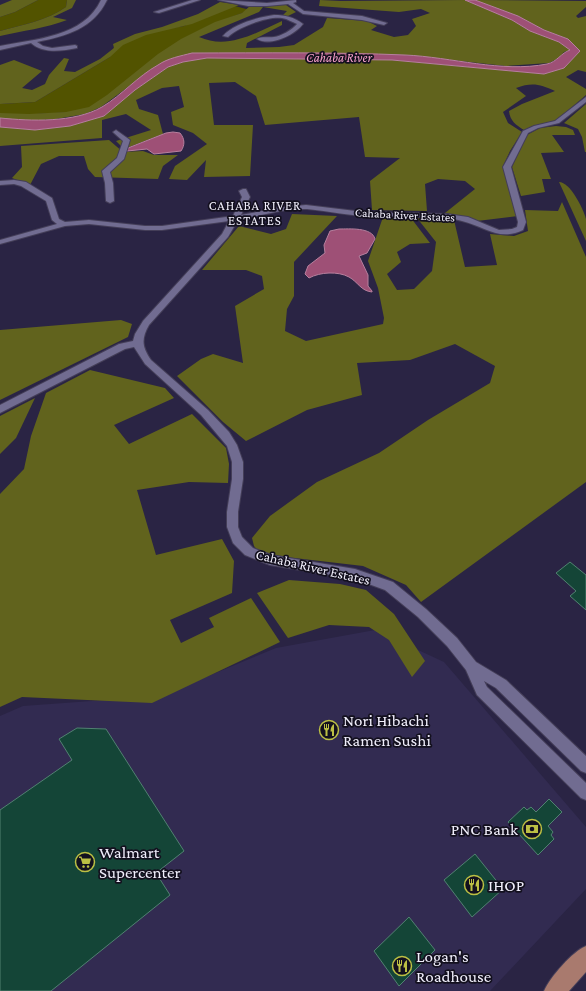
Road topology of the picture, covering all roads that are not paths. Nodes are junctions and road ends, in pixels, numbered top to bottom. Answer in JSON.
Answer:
{"nodes":[{"id":1,"x":104,"y":0,"type":"edge"},
{"id":2,"x":197,"y":0,"type":"edge"},
{"id":3,"x":221,"y":0,"type":"edge"},
{"id":4,"x":297,"y":0,"type":"edge"},
{"id":5,"x":288,"y":2,"type":"junction"},
{"id":6,"x":157,"y":12,"type":"dead end"},
{"id":7,"x":303,"y":12,"type":"junction"},
{"id":8,"x":288,"y":19,"type":"junction"},
{"id":9,"x":384,"y":23,"type":"dead end"},
{"id":10,"x":226,"y":36,"type":"dead end"},
{"id":11,"x":260,"y":39,"type":"dead end"},
{"id":12,"x":32,"y":41,"type":"junction"},
{"id":13,"x":75,"y":47,"type":"dead end"},
{"id":14,"x":0,"y":48,"type":"edge"},
{"id":15,"x":586,"y":99,"type":"edge"},
{"id":16,"x":116,"y":132,"type":"dead end"},
{"id":17,"x":0,"y":183,"type":"edge"},
{"id":18,"x":243,"y":191,"type":"dead end"},
{"id":19,"x":110,"y":201,"type":"dead end"},
{"id":20,"x":235,"y":218,"type":"junction"},
{"id":21,"x":212,"y":221,"type":"junction"},
{"id":22,"x":64,"y":224,"type":"junction"},
{"id":23,"x":226,"y":232,"type":"junction"},
{"id":24,"x":0,"y":242,"type":"edge"},
{"id":25,"x":136,"y":343,"type":"junction"},
{"id":26,"x":0,"y":409,"type":"edge"},
{"id":27,"x":471,"y":666,"type":"junction"},
{"id":28,"x":586,"y":766,"type":"edge"},
{"id":29,"x":586,"y":792,"type":"edge"},
{"id":30,"x":586,"y":956,"type":"edge"},
{"id":31,"x":556,"y":991,"type":"edge"}],
"edges":[{"from":1,"to":12,"type":"street"},
{"from":2,"to":6,"type":"street"},
{"from":3,"to":5,"type":"street"},
{"from":4,"to":5,"type":"street"},
{"from":5,"to":7,"type":"street"},
{"from":7,"to":8,"type":"street"},
{"from":7,"to":9,"type":"street"},
{"from":8,"to":10,"type":"street"},
{"from":8,"to":11,"type":"street"},
{"from":12,"to":13,"type":"street"},
{"from":12,"to":14,"type":"street"},
{"from":15,"to":20,"type":"street","name":"Cahaba River Estates"},
{"from":16,"to":19,"type":"street"},
{"from":17,"to":22,"type":"street"},
{"from":18,"to":20,"type":"street"},
{"from":20,"to":21,"type":"street","name":"Cahaba River Estates"},
{"from":20,"to":23,"type":"street"},
{"from":21,"to":22,"type":"street","name":"Cahaba River Estates"},
{"from":21,"to":23,"type":"street"},
{"from":22,"to":24,"type":"street","name":"Cahaba River Estates"},
{"from":23,"to":25,"type":"street"},
{"from":25,"to":26,"type":"street"},
{"from":25,"to":27,"type":"street","name":"Cahaba River Estates"},
{"from":27,"to":28,"type":"street","name":"Cahaba River Estates"},
{"from":27,"to":29,"type":"street","name":"Cahaba River Estates"},
{"from":30,"to":31,"type":"main road"}]}
